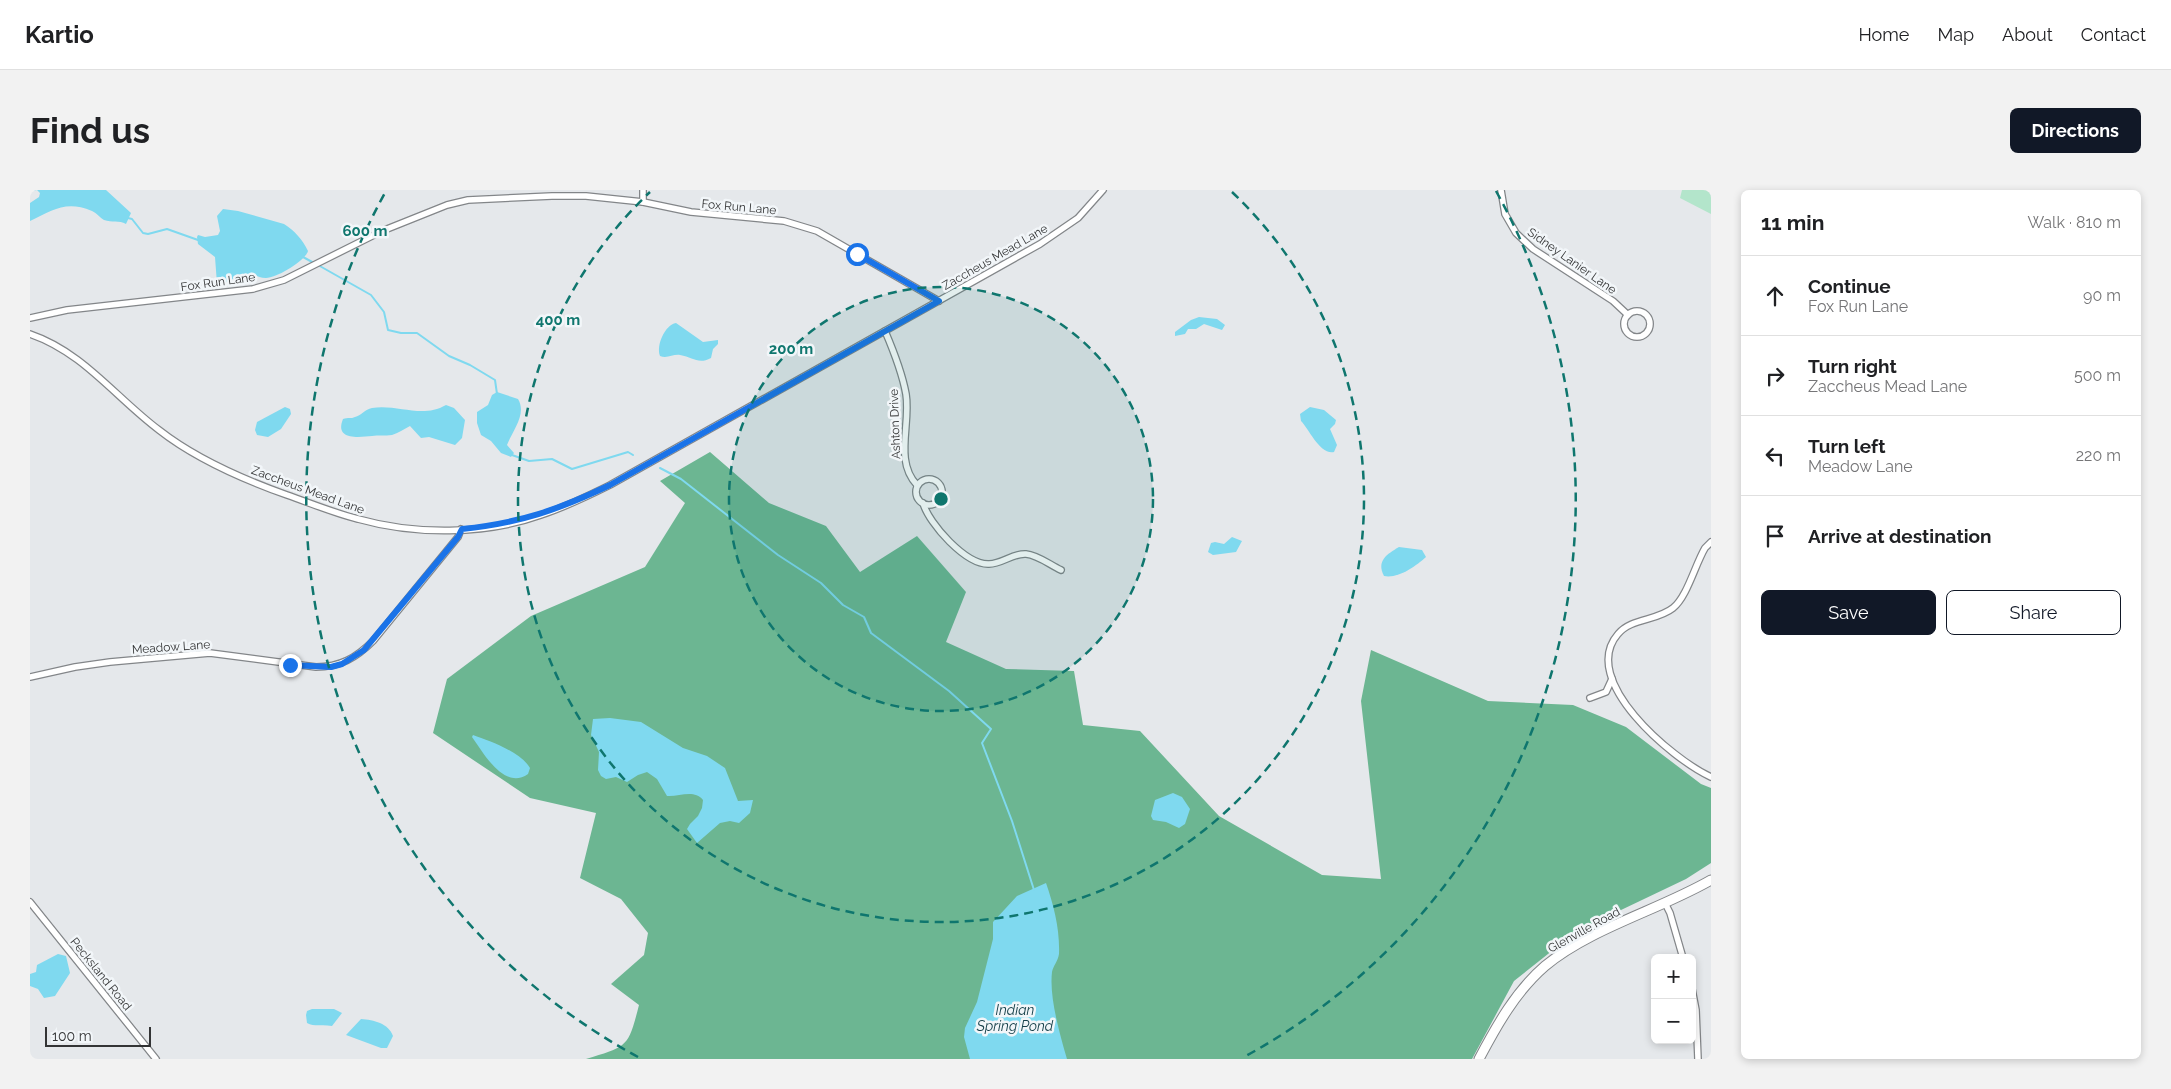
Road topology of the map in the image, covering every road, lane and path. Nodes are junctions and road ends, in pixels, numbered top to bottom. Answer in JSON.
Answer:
{"nodes":[{"id":1,"x":643,"y":190,"type":"edge"},
{"id":2,"x":1103,"y":190,"type":"edge"},
{"id":3,"x":1501,"y":190,"type":"edge"},
{"id":4,"x":643,"y":202,"type":"junction"},
{"id":5,"x":939,"y":301,"type":"junction"},
{"id":6,"x":1628,"y":315,"type":"junction"},
{"id":7,"x":30,"y":318,"type":"edge"},
{"id":8,"x":885,"y":331,"type":"junction"},
{"id":9,"x":30,"y":334,"type":"edge"},
{"id":10,"x":917,"y":485,"type":"junction"},
{"id":11,"x":923,"y":504,"type":"junction"},
{"id":12,"x":462,"y":529,"type":"junction"},
{"id":13,"x":1711,"y":542,"type":"edge"},
{"id":14,"x":1061,"y":570,"type":"dead end"},
{"id":15,"x":30,"y":677,"type":"edge"},
{"id":16,"x":1612,"y":680,"type":"junction"},
{"id":17,"x":1590,"y":698,"type":"dead end"},
{"id":18,"x":1711,"y":777,"type":"edge"},
{"id":19,"x":1711,"y":880,"type":"edge"},
{"id":20,"x":30,"y":902,"type":"edge"},
{"id":21,"x":1665,"y":903,"type":"junction"},
{"id":22,"x":1682,"y":954,"type":"edge"},
{"id":23,"x":1694,"y":999,"type":"edge"},
{"id":24,"x":156,"y":1059,"type":"edge"},
{"id":25,"x":1479,"y":1059,"type":"edge"},
{"id":26,"x":1698,"y":1059,"type":"edge"}],
"edges":[{"from":1,"to":4,"type":"street"},
{"from":2,"to":5,"type":"street","name":"Zaccheus Mead Lane"},
{"from":3,"to":6,"type":"street","name":"Sidney Lanier Lane"},
{"from":4,"to":5,"type":"street","name":"Fox Run Lane"},
{"from":4,"to":7,"type":"street","name":"Fox Run Lane"},
{"from":5,"to":8,"type":"street","name":"Zaccheus Mead Lane"},
{"from":6,"to":6,"type":"street","name":"Sidney Lanier Lane"},
{"from":8,"to":10,"type":"street","name":"Ashton Drive"},
{"from":8,"to":12,"type":"street","name":"Zaccheus Mead Lane"},
{"from":9,"to":12,"type":"street","name":"Zaccheus Mead Lane"},
{"from":10,"to":11,"type":"street","name":"Ashton Drive"},
{"from":10,"to":11,"type":"street"},
{"from":11,"to":14,"type":"street","name":"Ashton Drive"},
{"from":12,"to":15,"type":"street","name":"Meadow Lane"},
{"from":13,"to":16,"type":"street"},
{"from":16,"to":17,"type":"street"},
{"from":16,"to":18,"type":"street"},
{"from":19,"to":21,"type":"main road","name":"Glenville Road"},
{"from":20,"to":24,"type":"street","name":"Pecksland Road"},
{"from":21,"to":22,"type":"street"},
{"from":21,"to":25,"type":"main road","name":"Glenville Road"},
{"from":23,"to":26,"type":"street"}]}
